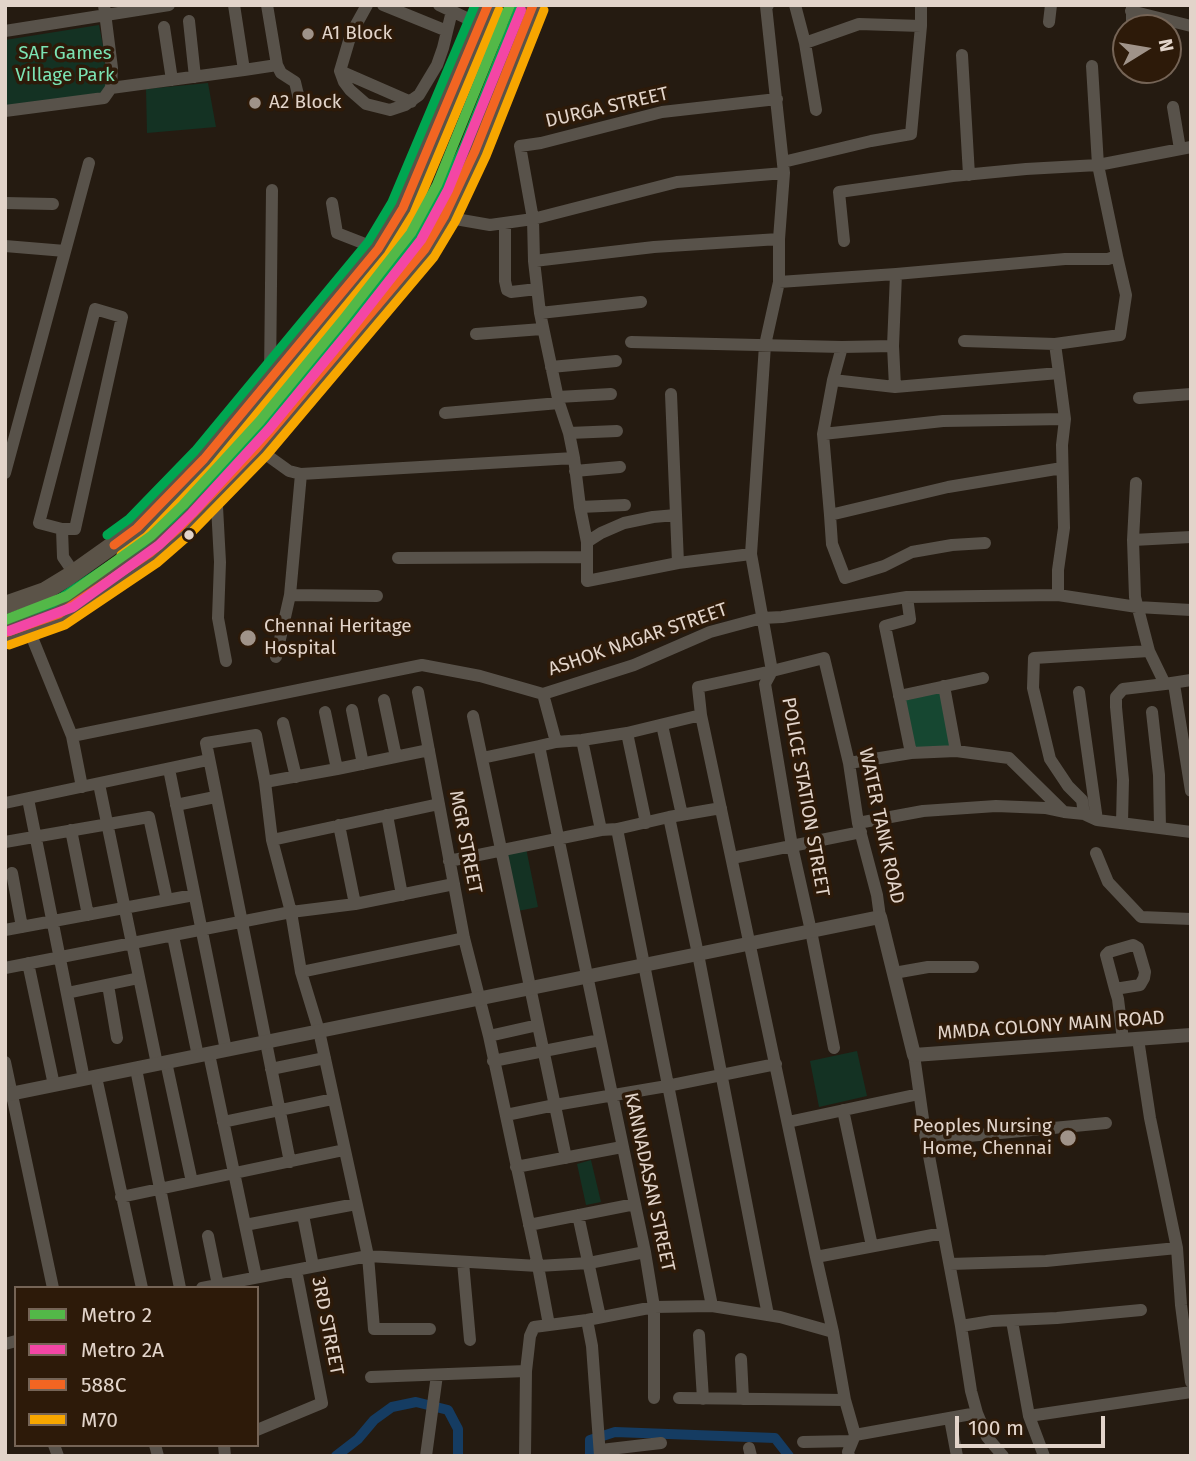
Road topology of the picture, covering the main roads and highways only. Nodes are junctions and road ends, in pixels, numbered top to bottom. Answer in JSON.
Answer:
{"nodes":[{"id":1,"x":488,"y":5,"type":"edge"},
{"id":2,"x":533,"y":5,"type":"edge"},
{"id":3,"x":479,"y":24,"type":"junction"},
{"id":4,"x":519,"y":40,"type":"junction"},
{"id":5,"x":5,"y":605,"type":"edge"},
{"id":6,"x":5,"y":633,"type":"edge"}],
"edges":[{"from":1,"to":3,"type":"main road"},
{"from":2,"to":4,"type":"main road"},
{"from":3,"to":4,"type":"main road"},
{"from":3,"to":5,"type":"main road"},
{"from":4,"to":6,"type":"main road"}]}
